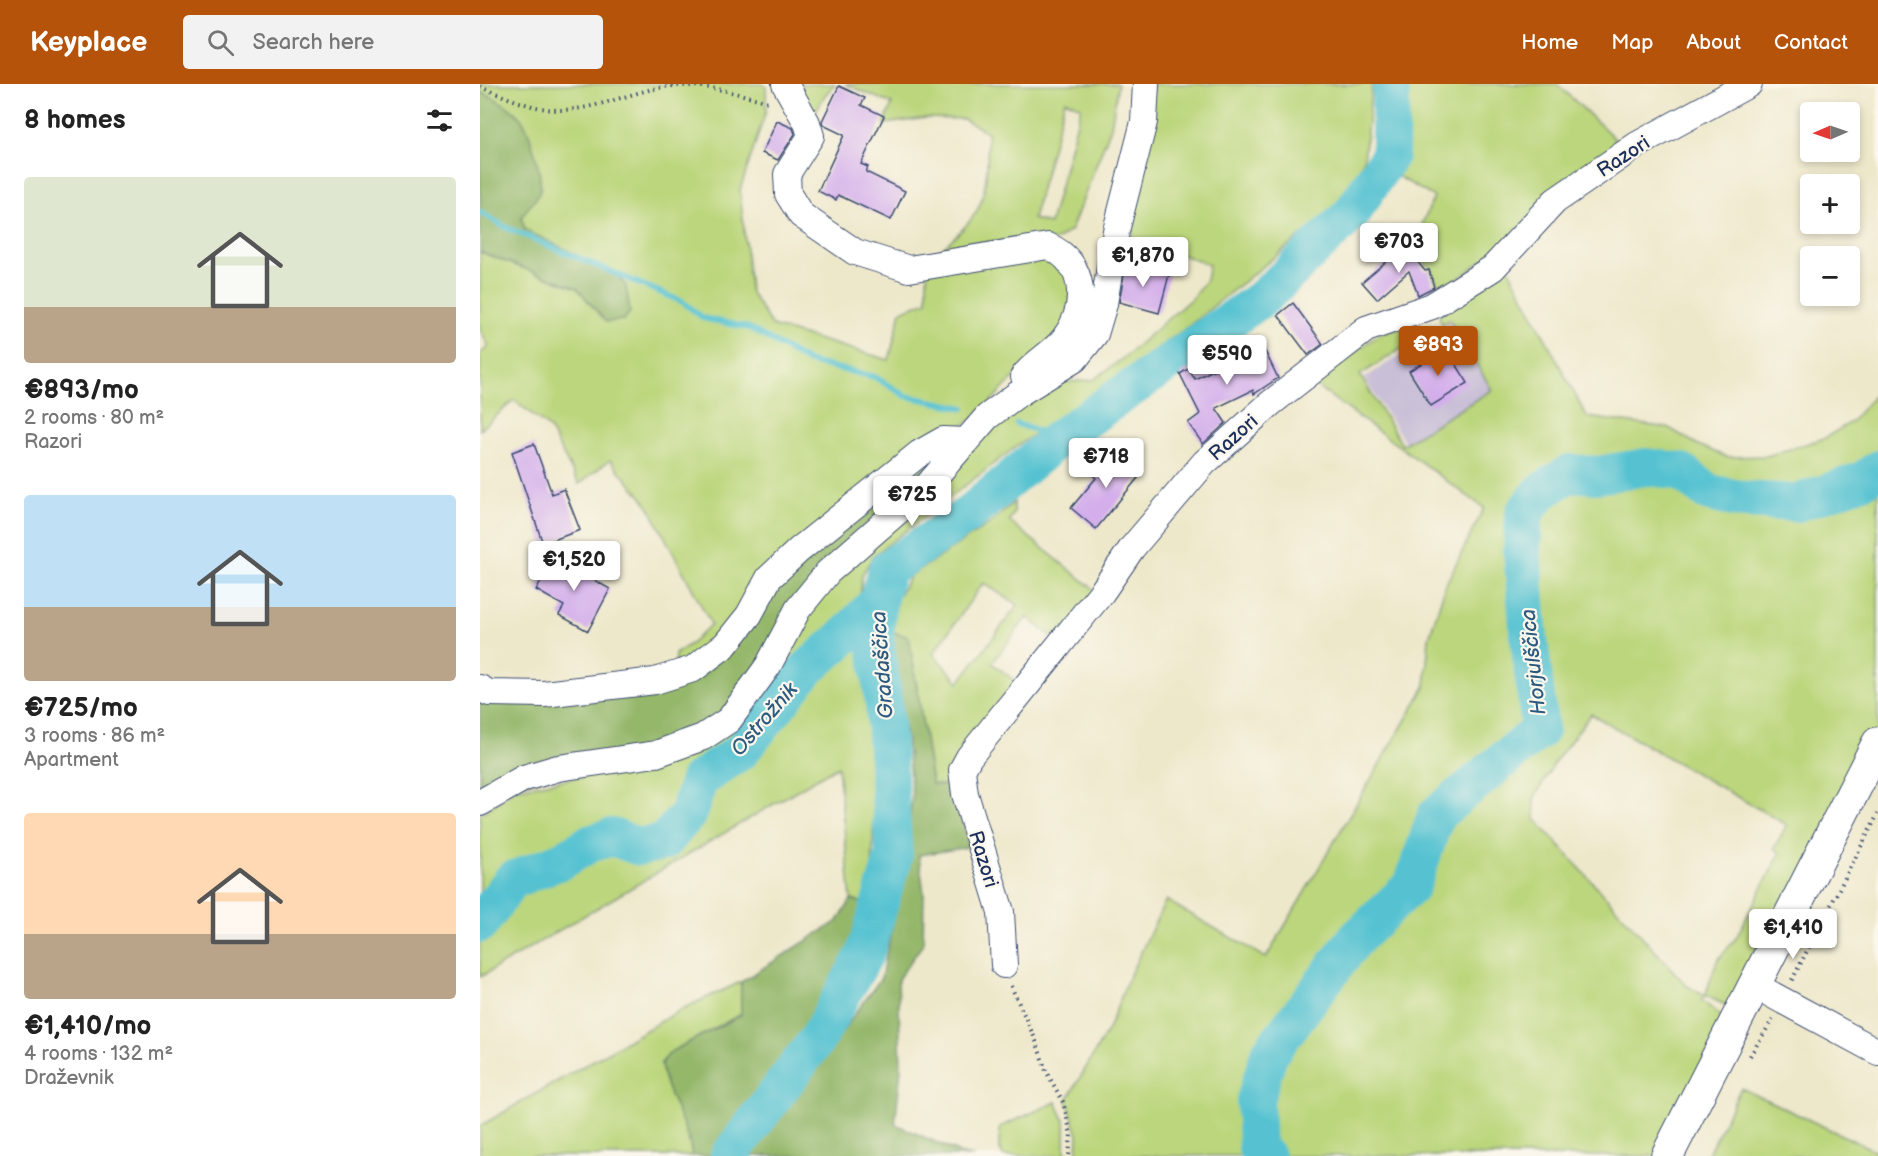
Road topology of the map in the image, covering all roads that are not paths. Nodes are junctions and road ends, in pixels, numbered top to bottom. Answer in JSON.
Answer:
{"nodes":[{"id":1,"x":785,"y":84,"type":"edge"},
{"id":2,"x":1146,"y":84,"type":"edge"},
{"id":3,"x":1749,"y":84,"type":"edge"},
{"id":4,"x":1018,"y":394,"type":"junction"},
{"id":5,"x":966,"y":441,"type":"junction"},
{"id":6,"x":480,"y":688,"type":"edge"},
{"id":7,"x":1878,"y":744,"type":"edge"},
{"id":8,"x":480,"y":803,"type":"edge"},
{"id":9,"x":1004,"y":965,"type":"road end"},
{"id":10,"x":1752,"y":984,"type":"junction"},
{"id":11,"x":1878,"y":1052,"type":"edge"},
{"id":12,"x":1667,"y":1156,"type":"edge"}],
"edges":[{"from":1,"to":4,"type":"street"},
{"from":2,"to":4,"type":"street"},
{"from":3,"to":9,"type":"street","name":"Razori"},
{"from":4,"to":5,"type":"street"},
{"from":5,"to":6,"type":"street"},
{"from":5,"to":8,"type":"street"},
{"from":7,"to":10,"type":"street"},
{"from":10,"to":11,"type":"street"},
{"from":10,"to":12,"type":"street"}]}
